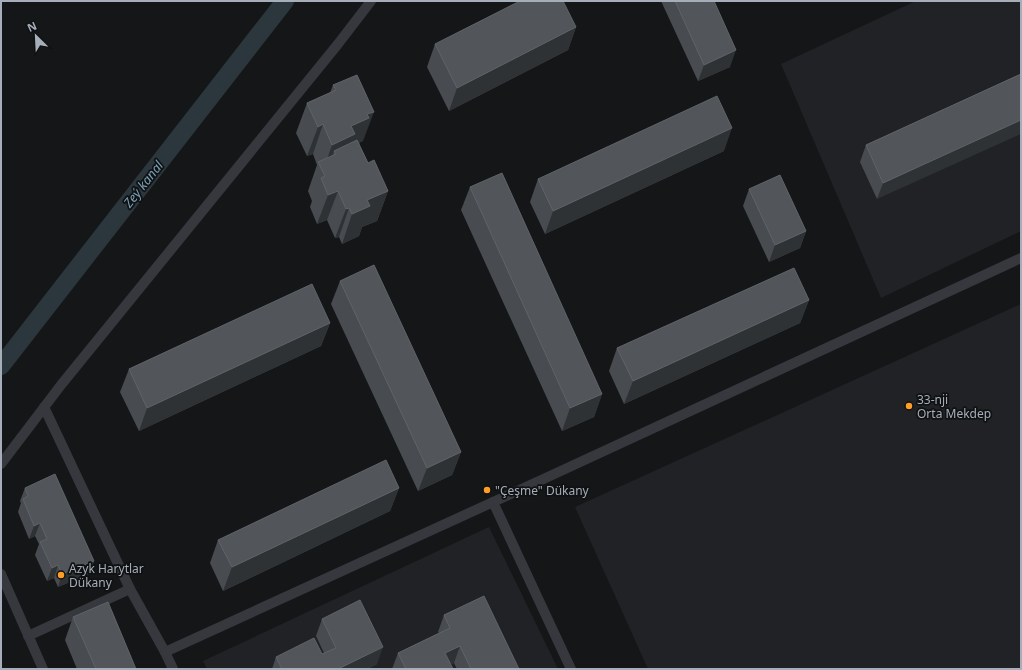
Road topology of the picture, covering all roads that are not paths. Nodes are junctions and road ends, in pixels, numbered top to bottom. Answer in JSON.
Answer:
{"nodes":[{"id":1,"x":371,"y":1,"type":"edge"},
{"id":2,"x":1021,"y":258,"type":"edge"},
{"id":3,"x":44,"y":407,"type":"junction"},
{"id":4,"x":1,"y":464,"type":"edge"},
{"id":5,"x":493,"y":502,"type":"junction"},
{"id":6,"x":1,"y":574,"type":"edge"},
{"id":7,"x":130,"y":589,"type":"junction"},
{"id":8,"x":28,"y":636,"type":"junction"},
{"id":9,"x":165,"y":652,"type":"junction"},
{"id":10,"x":43,"y":669,"type":"edge"},
{"id":11,"x":173,"y":669,"type":"edge"},
{"id":12,"x":571,"y":669,"type":"edge"}],
"edges":[{"from":1,"to":3,"type":"lane"},
{"from":2,"to":5,"type":"lane"},
{"from":3,"to":4,"type":"lane"},
{"from":3,"to":7,"type":"lane"},
{"from":5,"to":9,"type":"lane"},
{"from":5,"to":12,"type":"lane"},
{"from":6,"to":8,"type":"lane"},
{"from":7,"to":8,"type":"lane"},
{"from":7,"to":9,"type":"lane"},
{"from":8,"to":10,"type":"lane"},
{"from":9,"to":11,"type":"lane"}]}
